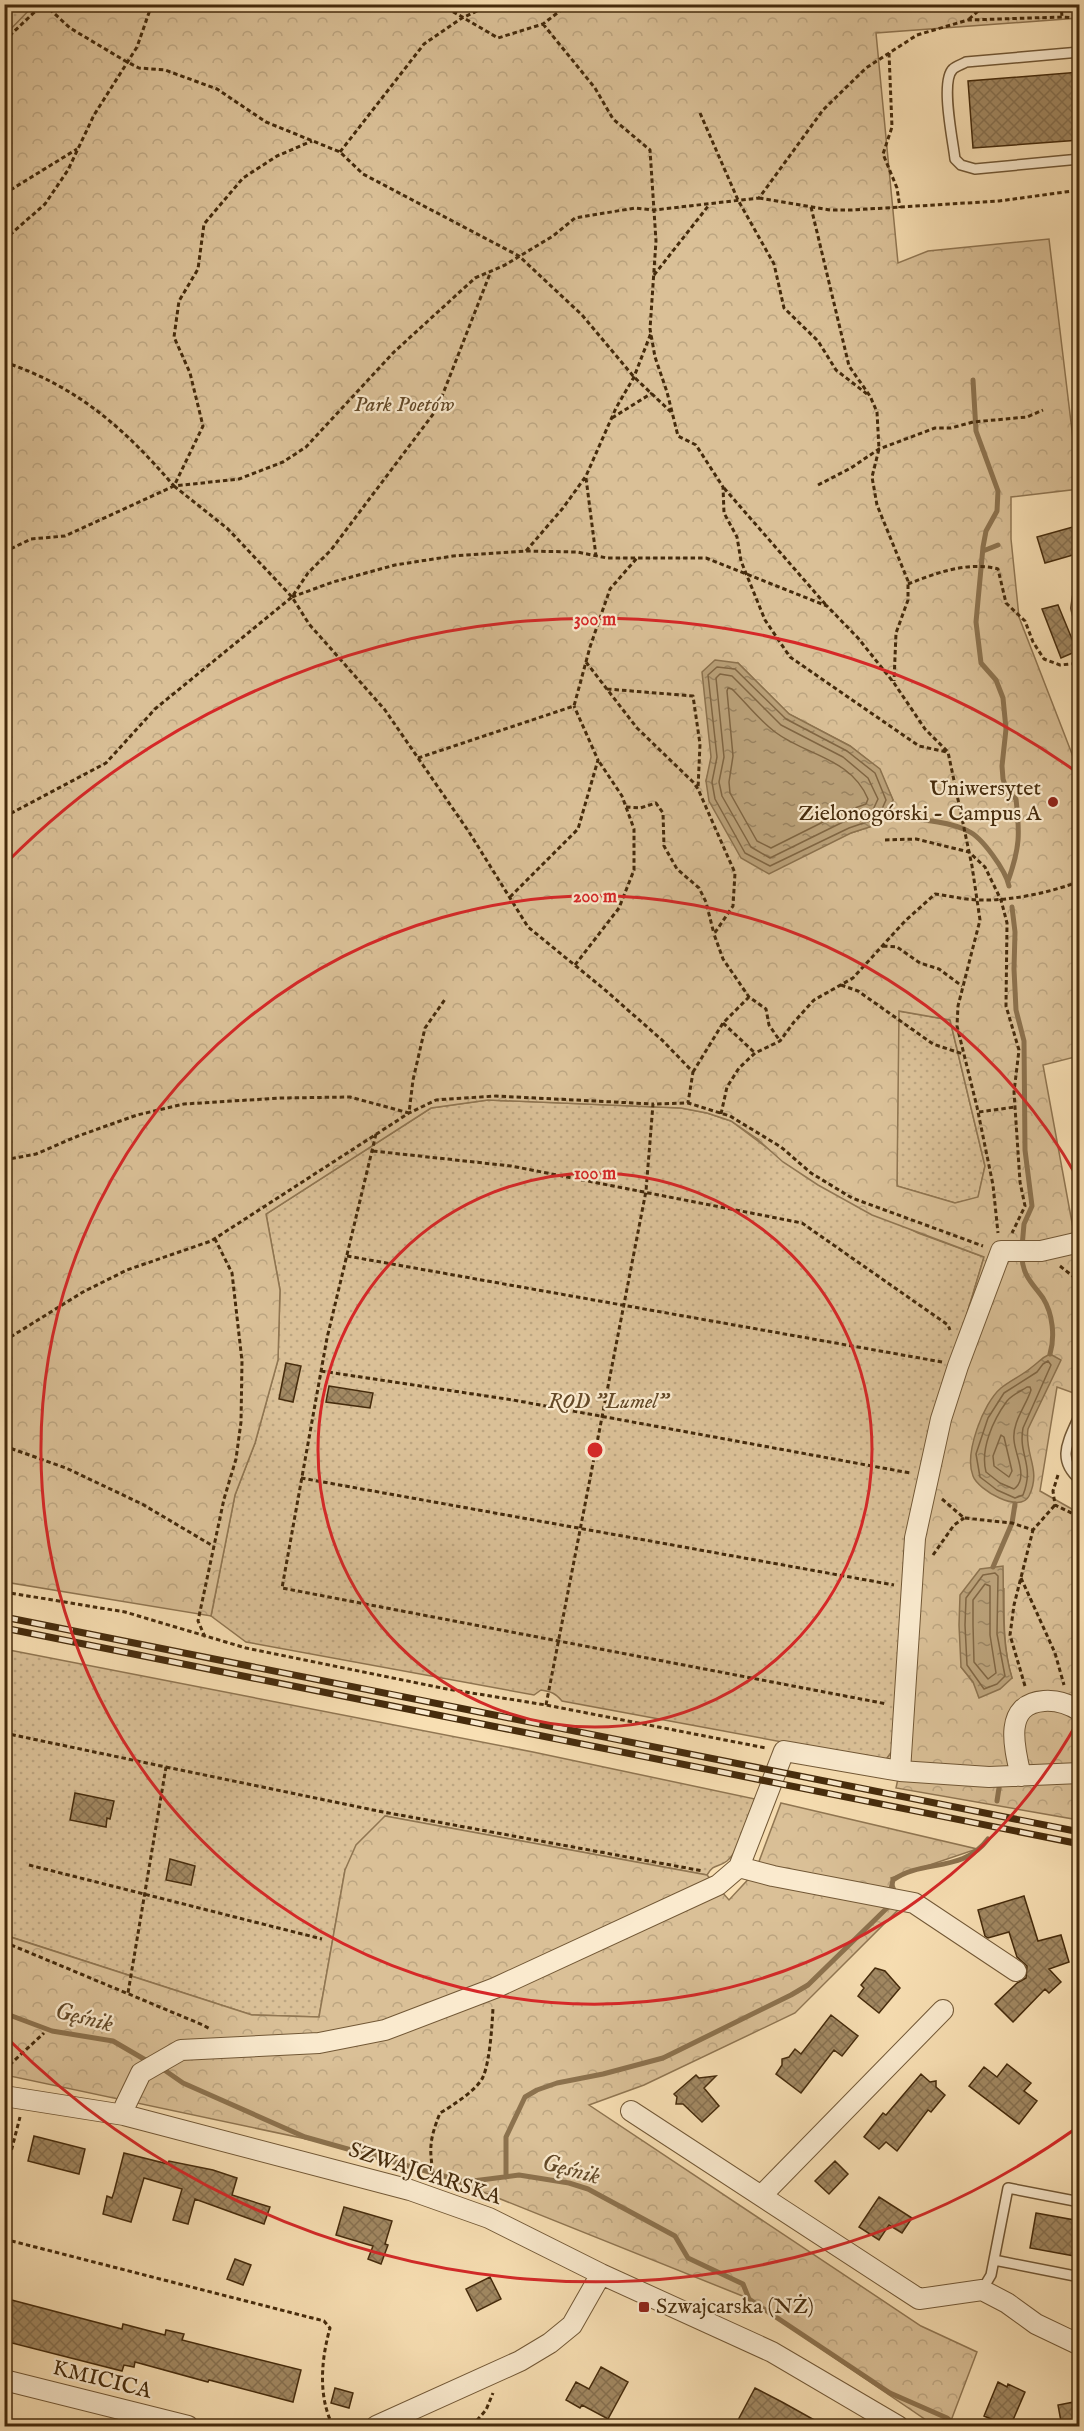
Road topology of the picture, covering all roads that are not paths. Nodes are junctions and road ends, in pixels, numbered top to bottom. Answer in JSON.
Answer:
{"nodes":[{"id":1,"x":1080,"y":52,"type":"edge"},
{"id":2,"x":1080,"y":159,"type":"edge"},
{"id":3,"x":1080,"y":582,"type":"edge"},
{"id":4,"x":1080,"y":624,"type":"edge"},
{"id":5,"x":1080,"y":1242,"type":"edge"},
{"id":6,"x":1080,"y":1414,"type":"edge"},
{"id":7,"x":1080,"y":1480,"type":"edge"},
{"id":8,"x":1076,"y":1709,"type":"edge"},
{"id":9,"x":900,"y":1771,"type":"junction"},
{"id":10,"x":1080,"y":1773,"type":"edge"},
{"id":11,"x":1021,"y":1776,"type":"junction"},
{"id":12,"x":734,"y":1871,"type":"junction"},
{"id":13,"x":1016,"y":1971,"type":"dead end"},
{"id":14,"x":943,"y":2010,"type":"dead end"},
{"id":15,"x":4,"y":2096,"type":"edge"},
{"id":16,"x":631,"y":2112,"type":"dead end"},
{"id":17,"x":124,"y":2115,"type":"junction"},
{"id":18,"x":762,"y":2195,"type":"junction"},
{"id":19,"x":1080,"y":2202,"type":"edge"},
{"id":20,"x":994,"y":2260,"type":"junction"},
{"id":21,"x":601,"y":2274,"type":"junction"},
{"id":22,"x":1080,"y":2277,"type":"edge"},
{"id":23,"x":982,"y":2290,"type":"junction"},
{"id":24,"x":1080,"y":2345,"type":"edge"},
{"id":25,"x":4,"y":2380,"type":"edge"},
{"id":26,"x":188,"y":2427,"type":"edge"},
{"id":27,"x":376,"y":2427,"type":"edge"},
{"id":28,"x":898,"y":2427,"type":"edge"}],
"edges":[{"from":1,"to":2,"type":"lane"},
{"from":3,"to":4,"type":"lane"},
{"from":5,"to":9,"type":"street"},
{"from":6,"to":7,"type":"lane"},
{"from":8,"to":11,"type":"street"},
{"from":9,"to":11,"type":"street"},
{"from":9,"to":12,"type":"street"},
{"from":10,"to":11,"type":"street"},
{"from":12,"to":13,"type":"street"},
{"from":12,"to":17,"type":"street"},
{"from":14,"to":18,"type":"street"},
{"from":15,"to":17,"type":"street","name":"SZWAJCARSKA"},
{"from":16,"to":18,"type":"street"},
{"from":17,"to":21,"type":"street","name":"SZWAJCARSKA"},
{"from":18,"to":23,"type":"street"},
{"from":19,"to":20,"type":"lane"},
{"from":20,"to":22,"type":"lane"},
{"from":20,"to":23,"type":"lane"},
{"from":21,"to":27,"type":"street"},
{"from":21,"to":28,"type":"street","name":"SZWAJCARSKA"},
{"from":23,"to":24,"type":"street"},
{"from":25,"to":26,"type":"street","name":"KMICICA"}]}
